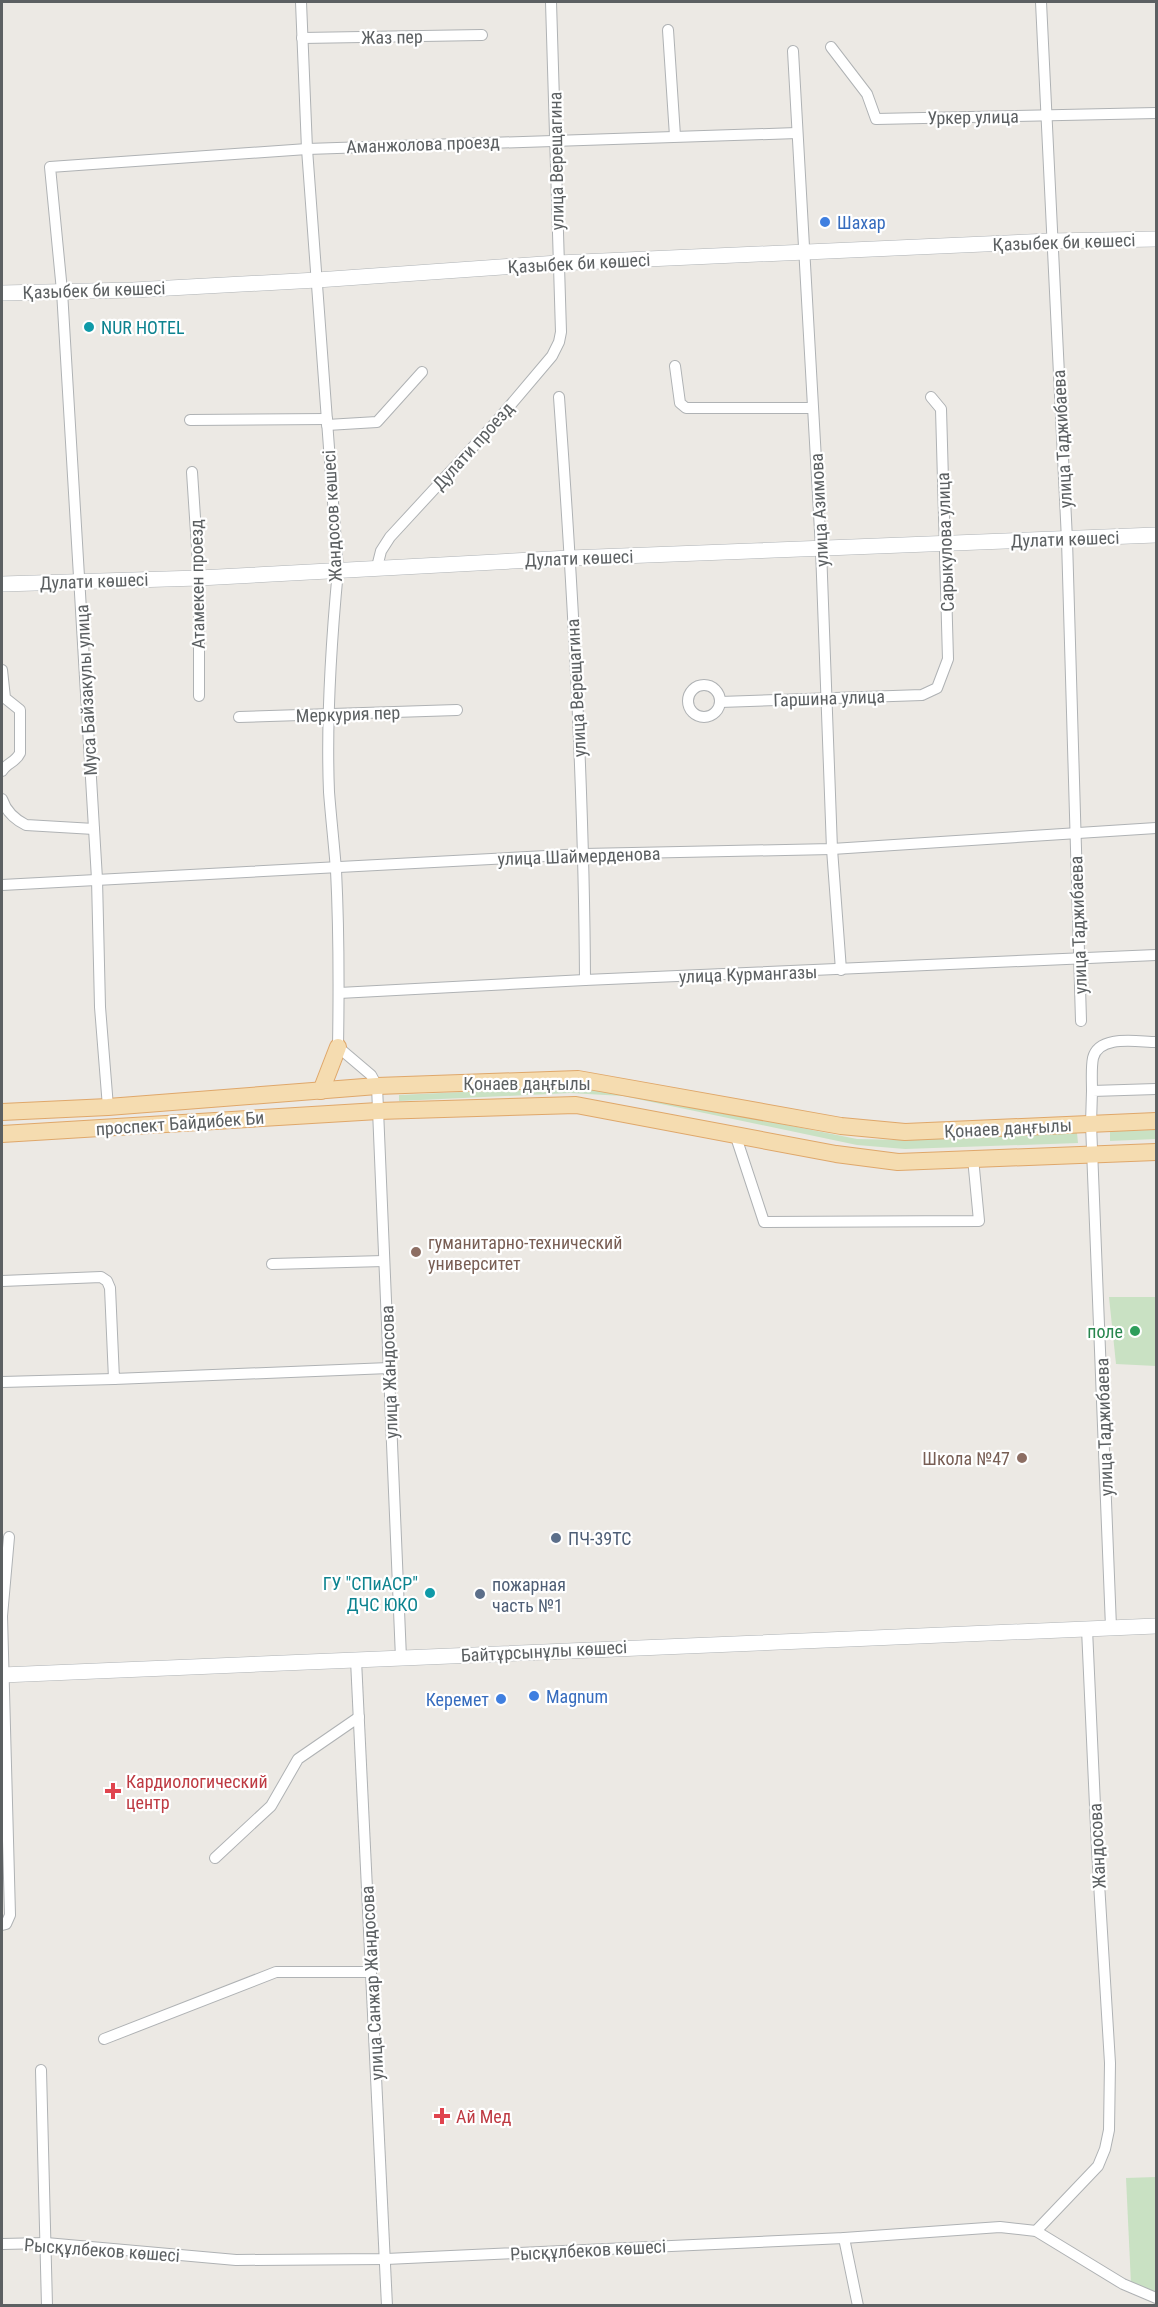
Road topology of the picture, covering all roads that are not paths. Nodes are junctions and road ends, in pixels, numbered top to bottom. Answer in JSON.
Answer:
{"nodes":[{"id":1,"x":301,"y":2,"type":"edge"},
{"id":2,"x":551,"y":2,"type":"edge"},
{"id":3,"x":1041,"y":2,"type":"edge"},
{"id":4,"x":668,"y":30,"type":"dead end"},
{"id":5,"x":482,"y":35,"type":"dead end"},
{"id":6,"x":302,"y":38,"type":"junction"},
{"id":7,"x":831,"y":46,"type":"dead end"},
{"id":8,"x":793,"y":51,"type":"dead end"},
{"id":9,"x":1156,"y":113,"type":"edge"},
{"id":10,"x":1046,"y":115,"type":"junction"},
{"id":11,"x":797,"y":133,"type":"junction"},
{"id":12,"x":675,"y":136,"type":"junction"},
{"id":13,"x":556,"y":139,"type":"junction"},
{"id":14,"x":306,"y":148,"type":"junction"},
{"id":15,"x":50,"y":166,"type":"joint"},
{"id":16,"x":1156,"y":239,"type":"edge"},
{"id":17,"x":1051,"y":242,"type":"junction"},
{"id":18,"x":804,"y":252,"type":"junction"},
{"id":19,"x":558,"y":263,"type":"junction"},
{"id":20,"x":317,"y":280,"type":"junction"},
{"id":21,"x":62,"y":291,"type":"junction"},
{"id":22,"x":2,"y":293,"type":"edge"},
{"id":23,"x":561,"y":321,"type":"joint"},
{"id":24,"x":675,"y":366,"type":"dead end"},
{"id":25,"x":422,"y":372,"type":"dead end"},
{"id":26,"x":559,"y":397,"type":"dead end"},
{"id":27,"x":931,"y":397,"type":"dead end"},
{"id":28,"x":813,"y":408,"type":"junction"},
{"id":29,"x":190,"y":420,"type":"dead end"},
{"id":30,"x":327,"y":422,"type":"junction"},
{"id":31,"x":192,"y":472,"type":"dead end"},
{"id":32,"x":1156,"y":535,"type":"edge"},
{"id":33,"x":1067,"y":540,"type":"junction"},
{"id":34,"x":945,"y":544,"type":"junction"},
{"id":35,"x":821,"y":549,"type":"junction"},
{"id":36,"x":570,"y":558,"type":"junction"},
{"id":37,"x":377,"y":567,"type":"junction"},
{"id":38,"x":338,"y":570,"type":"junction"},
{"id":39,"x":199,"y":578,"type":"junction"},
{"id":40,"x":80,"y":582,"type":"junction"},
{"id":41,"x":2,"y":584,"type":"edge"},
{"id":42,"x":2,"y":670,"type":"edge"},
{"id":43,"x":937,"y":688,"type":"joint"},
{"id":44,"x":199,"y":696,"type":"dead end"},
{"id":45,"x":827,"y":698,"type":"junction"},
{"id":46,"x":720,"y":702,"type":"dead end"},
{"id":47,"x":457,"y":710,"type":"dead end"},
{"id":48,"x":328,"y":715,"type":"junction"},
{"id":49,"x":239,"y":717,"type":"dead end"},
{"id":50,"x":2,"y":771,"type":"edge"},
{"id":51,"x":2,"y":799,"type":"edge"},
{"id":52,"x":1156,"y":828,"type":"edge"},
{"id":53,"x":94,"y":829,"type":"junction"},
{"id":54,"x":1075,"y":832,"type":"junction"},
{"id":55,"x":832,"y":849,"type":"junction"},
{"id":56,"x":584,"y":854,"type":"junction"},
{"id":57,"x":336,"y":868,"type":"junction"},
{"id":58,"x":97,"y":879,"type":"junction"},
{"id":59,"x":2,"y":885,"type":"edge"},
{"id":60,"x":1156,"y":955,"type":"edge"},
{"id":61,"x":1079,"y":958,"type":"junction"},
{"id":62,"x":841,"y":970,"type":"junction"},
{"id":63,"x":585,"y":980,"type":"junction"},
{"id":64,"x":339,"y":993,"type":"junction"},
{"id":65,"x":1081,"y":1021,"type":"dead end"},
{"id":66,"x":1156,"y":1042,"type":"edge"},
{"id":67,"x":338,"y":1047,"type":"junction"},
{"id":68,"x":377,"y":1086,"type":"junction"},
{"id":69,"x":1156,"y":1089,"type":"edge"},
{"id":70,"x":321,"y":1090,"type":"junction"},
{"id":71,"x":1092,"y":1091,"type":"junction"},
{"id":72,"x":108,"y":1107,"type":"junction"},
{"id":73,"x":378,"y":1111,"type":"junction"},
{"id":74,"x":2,"y":1112,"type":"edge"},
{"id":75,"x":358,"y":1112,"type":"joint"},
{"id":76,"x":1156,"y":1121,"type":"edge"},
{"id":77,"x":1091,"y":1124,"type":"junction"},
{"id":78,"x":2,"y":1134,"type":"edge"},
{"id":79,"x":735,"y":1134,"type":"junction"},
{"id":80,"x":1156,"y":1152,"type":"edge"},
{"id":81,"x":1094,"y":1155,"type":"junction"},
{"id":82,"x":973,"y":1158,"type":"junction"},
{"id":83,"x":384,"y":1261,"type":"junction"},
{"id":84,"x":272,"y":1264,"type":"dead end"},
{"id":85,"x":2,"y":1281,"type":"edge"},
{"id":86,"x":388,"y":1368,"type":"junction"},
{"id":87,"x":114,"y":1379,"type":"junction"},
{"id":88,"x":2,"y":1382,"type":"edge"},
{"id":89,"x":9,"y":1537,"type":"dead end"},
{"id":90,"x":1156,"y":1626,"type":"edge"},
{"id":91,"x":1112,"y":1627,"type":"junction"},
{"id":92,"x":1088,"y":1629,"type":"junction"},
{"id":93,"x":401,"y":1658,"type":"junction"},
{"id":94,"x":356,"y":1660,"type":"junction"},
{"id":95,"x":2,"y":1675,"type":"edge"},
{"id":96,"x":358,"y":1717,"type":"junction"},
{"id":97,"x":215,"y":1858,"type":"dead end"},
{"id":98,"x":2,"y":1925,"type":"edge"},
{"id":99,"x":371,"y":1972,"type":"junction"},
{"id":100,"x":104,"y":2039,"type":"dead end"},
{"id":101,"x":41,"y":2070,"type":"dead end"},
{"id":102,"x":1036,"y":2231,"type":"junction"},
{"id":103,"x":844,"y":2238,"type":"junction"},
{"id":104,"x":46,"y":2243,"type":"junction"},
{"id":105,"x":2,"y":2244,"type":"edge"},
{"id":106,"x":386,"y":2259,"type":"junction"},
{"id":107,"x":1156,"y":2298,"type":"edge"},
{"id":108,"x":46,"y":2306,"type":"edge"},
{"id":109,"x":387,"y":2306,"type":"edge"},
{"id":110,"x":858,"y":2306,"type":"edge"}],
"edges":[{"from":1,"to":6,"type":"street","name":"Жандосов көшесі"},
{"from":2,"to":13,"type":"street","name":"улица Верещагина"},
{"from":3,"to":10,"type":"street","name":"улица Таджибаева"},
{"from":4,"to":12,"type":"street"},
{"from":5,"to":6,"type":"street","name":"Жаз пер"},
{"from":6,"to":14,"type":"street","name":"Жандосов көшесі"},
{"from":7,"to":10,"type":"street","name":"Уркер улица"},
{"from":8,"to":11,"type":"street","name":"улица Азимова"},
{"from":9,"to":10,"type":"street","name":"Уркер улица"},
{"from":10,"to":17,"type":"street","name":"улица Таджибаева"},
{"from":11,"to":12,"type":"street","name":"Аманжолова проезд"},
{"from":11,"to":18,"type":"street","name":"улица Азимова"},
{"from":12,"to":13,"type":"street","name":"Аманжолова проезд"},
{"from":13,"to":14,"type":"street","name":"Аманжолова проезд"},
{"from":13,"to":19,"type":"street","name":"улица Верещагина"},
{"from":14,"to":15,"type":"street","name":"Аманжолова проезд"},
{"from":14,"to":20,"type":"street","name":"Жандосов көшесі"},
{"from":15,"to":21,"type":"street","name":"Муса Байзакулы улица"},
{"from":16,"to":17,"type":"main road","name":"Қазыбек би көшесі"},
{"from":17,"to":18,"type":"main road","name":"Қазыбек би көшесі"},
{"from":17,"to":33,"type":"street","name":"улица Таджибаева"},
{"from":18,"to":19,"type":"main road","name":"Қазыбек би көшесі"},
{"from":18,"to":28,"type":"street","name":"улица Азимова"},
{"from":19,"to":20,"type":"main road","name":"Қазыбек би көшесі"},
{"from":19,"to":23,"type":"street","name":"улица Верещагина"},
{"from":20,"to":21,"type":"main road","name":"Қазыбек би көшесі"},
{"from":20,"to":30,"type":"street","name":"Жандосов көшесі"},
{"from":21,"to":22,"type":"main road","name":"Қазыбек би көшесі"},
{"from":21,"to":40,"type":"street","name":"Муса Байзакулы улица"},
{"from":23,"to":37,"type":"street","name":"Дулати проезд"},
{"from":24,"to":28,"type":"street"},
{"from":25,"to":30,"type":"street"},
{"from":26,"to":36,"type":"street","name":"улица Верещагина"},
{"from":27,"to":34,"type":"street","name":"Сарыкулова улица"},
{"from":28,"to":35,"type":"street","name":"улица Азимова"},
{"from":29,"to":30,"type":"street"},
{"from":30,"to":38,"type":"street","name":"Жандосов көшесі"},
{"from":31,"to":39,"type":"street","name":"Атамекен проезд"},
{"from":32,"to":33,"type":"main road","name":"Дулати көшесі"},
{"from":33,"to":34,"type":"main road","name":"Дулати көшесі"},
{"from":33,"to":54,"type":"street","name":"улица Таджибаева"},
{"from":34,"to":35,"type":"main road","name":"Дулати көшесі"},
{"from":34,"to":43,"type":"street","name":"Сарыкулова улица"},
{"from":35,"to":36,"type":"main road","name":"Дулати көшесі"},
{"from":35,"to":45,"type":"street","name":"улица Азимова"},
{"from":36,"to":37,"type":"main road","name":"Дулати көшесі"},
{"from":36,"to":56,"type":"street","name":"улица Верещагина"},
{"from":37,"to":38,"type":"main road","name":"Дулати көшесі"},
{"from":38,"to":39,"type":"main road","name":"Дулати көшесі"},
{"from":38,"to":48,"type":"street","name":"Жандосов көшесі"},
{"from":39,"to":40,"type":"main road","name":"Дулати көшесі"},
{"from":39,"to":44,"type":"street","name":"Атамекен проезд"},
{"from":40,"to":41,"type":"main road","name":"Дулати көшесі"},
{"from":40,"to":53,"type":"street","name":"Муса Байзакулы улица"},
{"from":42,"to":50,"type":"street"},
{"from":43,"to":45,"type":"street","name":"Гаршина улица"},
{"from":45,"to":46,"type":"street","name":"Гаршина улица"},
{"from":45,"to":55,"type":"street","name":"улица Азимова"},
{"from":47,"to":48,"type":"street","name":"Меркурия пер"},
{"from":48,"to":49,"type":"street","name":"Меркурия пер"},
{"from":48,"to":57,"type":"street","name":"Жандосов көшесі"},
{"from":51,"to":53,"type":"street"},
{"from":52,"to":54,"type":"street","name":"улица Шаймерденова"},
{"from":53,"to":58,"type":"street","name":"Муса Байзакулы улица"},
{"from":54,"to":55,"type":"street","name":"улица Шаймерденова"},
{"from":54,"to":61,"type":"street","name":"улица Таджибаева"},
{"from":55,"to":56,"type":"street","name":"улица Шаймерденова"},
{"from":55,"to":62,"type":"street","name":"улица Азимова"},
{"from":56,"to":57,"type":"street","name":"улица Шаймерденова"},
{"from":56,"to":63,"type":"street","name":"улица Верещагина"},
{"from":57,"to":58,"type":"street","name":"улица Шаймерденова"},
{"from":57,"to":64,"type":"street","name":"Жандосов көшесі"},
{"from":58,"to":59,"type":"street","name":"улица Шаймерденова"},
{"from":58,"to":72,"type":"street","name":"Муса Байзакулы улица"},
{"from":60,"to":61,"type":"street","name":"улица Курмангазы"},
{"from":61,"to":62,"type":"street","name":"улица Курмангазы"},
{"from":61,"to":65,"type":"street","name":"улица Таджибаева"},
{"from":62,"to":63,"type":"street","name":"улица Курмангазы"},
{"from":63,"to":64,"type":"street","name":"улица Курмангазы"},
{"from":64,"to":67,"type":"street","name":"Жандосов көшесі"},
{"from":66,"to":71,"type":"street","name":"улица Таджибаева"},
{"from":67,"to":68,"type":"street"},
{"from":67,"to":70,"type":"main road"},
{"from":68,"to":70,"type":"main road","name":"Қонаев даңғылы"},
{"from":68,"to":73,"type":"street","name":"улица Жандосова"},
{"from":68,"to":77,"type":"main road","name":"Қонаев даңғылы"},
{"from":69,"to":71,"type":"street"},
{"from":70,"to":72,"type":"main road","name":"Қонаев даңғылы"},
{"from":71,"to":77,"type":"street","name":"улица Таджибаева"},
{"from":72,"to":74,"type":"main road","name":"Қонаев даңғылы"},
{"from":73,"to":75,"type":"main road","name":"Қонаев даңғылы"},
{"from":73,"to":79,"type":"main road","name":"Қонаев даңғылы"},
{"from":73,"to":83,"type":"street","name":"улица Жандосова"},
{"from":75,"to":78,"type":"main road","name":"проспект Байдибек Би"},
{"from":76,"to":77,"type":"main road","name":"Қонаев даңғылы"},
{"from":77,"to":81,"type":"street","name":"улица Таджибаева"},
{"from":79,"to":82,"type":"main road","name":"Қонаев даңғылы"},
{"from":79,"to":82,"type":"street"},
{"from":80,"to":81,"type":"main road","name":"Қонаев даңғылы"},
{"from":81,"to":82,"type":"main road","name":"Қонаев даңғылы"},
{"from":81,"to":91,"type":"street","name":"улица Таджибаева"},
{"from":83,"to":84,"type":"street"},
{"from":83,"to":86,"type":"street","name":"улица Жандосова"},
{"from":85,"to":87,"type":"street"},
{"from":86,"to":87,"type":"street"},
{"from":86,"to":93,"type":"street","name":"улица Жандосова"},
{"from":87,"to":88,"type":"street"},
{"from":89,"to":95,"type":"street"},
{"from":90,"to":91,"type":"main road"},
{"from":91,"to":92,"type":"main road","name":"Байтұрсынұлы көшесі"},
{"from":92,"to":93,"type":"main road","name":"Байтұрсынұлы көшесі"},
{"from":92,"to":102,"type":"street","name":"Жандосова"},
{"from":93,"to":94,"type":"main road","name":"Байтұрсынұлы көшесі"},
{"from":94,"to":95,"type":"main road","name":"Байтұрсынұлы көшесі"},
{"from":94,"to":96,"type":"street","name":"улица Санжар Жандосова"},
{"from":95,"to":98,"type":"street"},
{"from":96,"to":97,"type":"street"},
{"from":96,"to":99,"type":"street","name":"улица Санжар Жандосова"},
{"from":99,"to":100,"type":"street"},
{"from":99,"to":106,"type":"street","name":"улица Санжар Жандосова"},
{"from":101,"to":104,"type":"street"},
{"from":102,"to":103,"type":"street","name":"Рысқұлбеков көшесі"},
{"from":102,"to":107,"type":"street","name":"Рысқұлбеков көшесі"},
{"from":103,"to":106,"type":"street","name":"Рысқұлбеков көшесі"},
{"from":103,"to":110,"type":"street"},
{"from":104,"to":105,"type":"street","name":"Рысқұлбеков көшесі"},
{"from":104,"to":106,"type":"street","name":"Рысқұлбеков көшесі"},
{"from":104,"to":108,"type":"street"},
{"from":106,"to":109,"type":"street","name":"улица Санжар Жандосова"}]}
